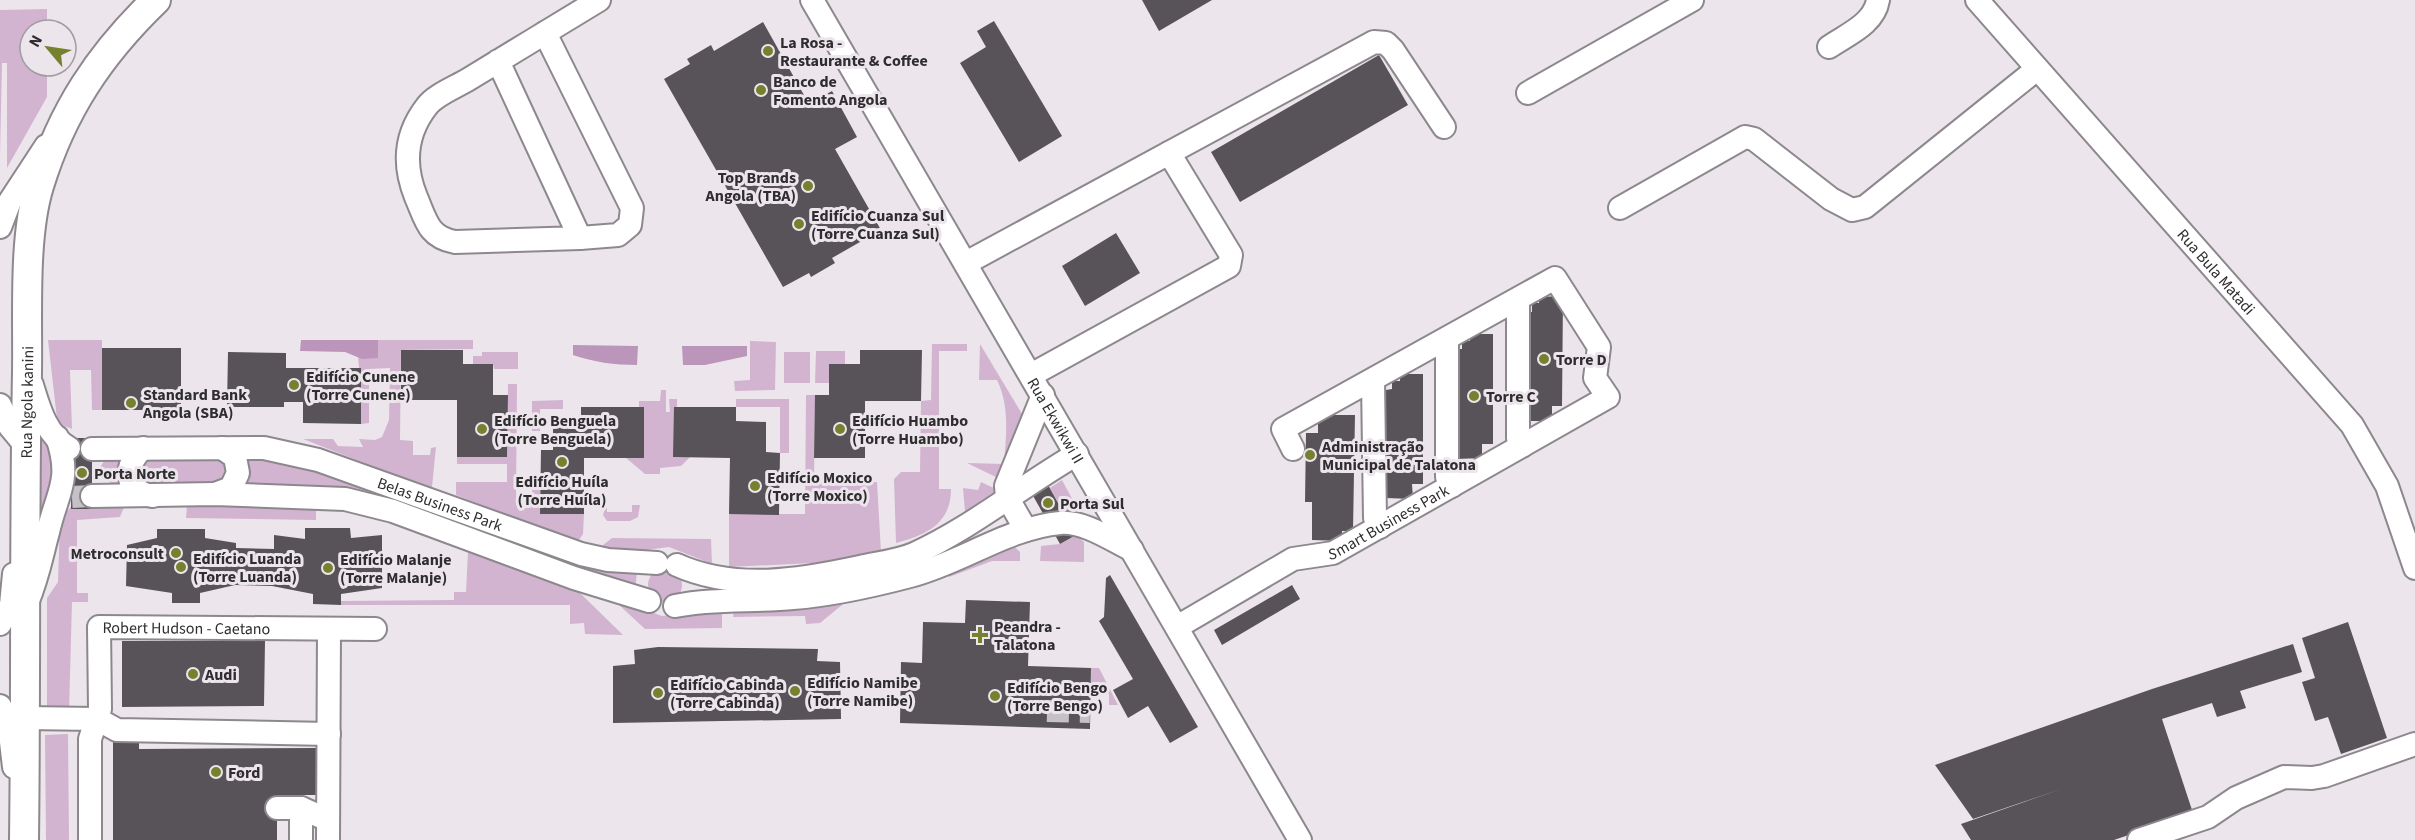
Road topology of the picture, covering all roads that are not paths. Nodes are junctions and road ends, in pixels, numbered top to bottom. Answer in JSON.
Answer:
{"nodes":[{"id":1,"x":156,"y":0,"type":"edge"},
{"id":2,"x":599,"y":0,"type":"edge"},
{"id":3,"x":812,"y":0,"type":"edge"},
{"id":4,"x":1692,"y":0,"type":"edge"},
{"id":5,"x":1878,"y":0,"type":"edge"},
{"id":6,"x":1977,"y":0,"type":"edge"},
{"id":7,"x":545,"y":33,"type":"junction"},
{"id":8,"x":1829,"y":47,"type":"dead end"},
{"id":9,"x":498,"y":61,"type":"junction"},
{"id":10,"x":2037,"y":69,"type":"junction"},
{"id":11,"x":1528,"y":93,"type":"dead end"},
{"id":12,"x":60,"y":127,"type":"junction"},
{"id":13,"x":1444,"y":127,"type":"dead end"},
{"id":14,"x":1169,"y":153,"type":"junction"},
{"id":15,"x":1620,"y":208,"type":"dead end"},
{"id":16,"x":0,"y":227,"type":"edge"},
{"id":17,"x":580,"y":238,"type":"junction"},
{"id":18,"x":966,"y":263,"type":"junction"},
{"id":19,"x":1518,"y":300,"type":"junction"},
{"id":20,"x":1447,"y":340,"type":"junction"},
{"id":21,"x":27,"y":369,"type":"junction"},
{"id":22,"x":1031,"y":375,"type":"junction"},
{"id":23,"x":1372,"y":381,"type":"junction"},
{"id":24,"x":1043,"y":395,"type":"junction"},
{"id":25,"x":0,"y":405,"type":"edge"},
{"id":26,"x":25,"y":445,"type":"junction"},
{"id":27,"x":74,"y":445,"type":"junction"},
{"id":28,"x":1522,"y":446,"type":"junction"},
{"id":29,"x":143,"y":448,"type":"junction"},
{"id":30,"x":222,"y":448,"type":"junction"},
{"id":31,"x":1293,"y":449,"type":"dead end"},
{"id":32,"x":1077,"y":454,"type":"junction"},
{"id":33,"x":1452,"y":486,"type":"junction"},
{"id":34,"x":215,"y":494,"type":"junction"},
{"id":35,"x":153,"y":496,"type":"junction"},
{"id":36,"x":1007,"y":497,"type":"junction"},
{"id":37,"x":74,"y":498,"type":"junction"},
{"id":38,"x":1380,"y":527,"type":"junction"},
{"id":39,"x":1026,"y":530,"type":"junction"},
{"id":40,"x":948,"y":537,"type":"junction"},
{"id":41,"x":1132,"y":550,"type":"junction"},
{"id":42,"x":956,"y":559,"type":"junction"},
{"id":43,"x":667,"y":564,"type":"junction"},
{"id":44,"x":2415,"y":568,"type":"edge"},
{"id":45,"x":649,"y":601,"type":"junction"},
{"id":46,"x":27,"y":604,"type":"junction"},
{"id":47,"x":675,"y":606,"type":"junction"},
{"id":48,"x":0,"y":624,"type":"edge"},
{"id":49,"x":1177,"y":627,"type":"junction"},
{"id":50,"x":329,"y":629,"type":"junction"},
{"id":51,"x":375,"y":629,"type":"dead end"},
{"id":52,"x":0,"y":706,"type":"edge"},
{"id":53,"x":95,"y":722,"type":"junction"},
{"id":54,"x":25,"y":723,"type":"junction"},
{"id":55,"x":329,"y":734,"type":"junction"},
{"id":56,"x":2415,"y":744,"type":"edge"},
{"id":57,"x":277,"y":808,"type":"dead end"},
{"id":58,"x":302,"y":808,"type":"junction"},
{"id":59,"x":328,"y":830,"type":"edge"},
{"id":60,"x":23,"y":840,"type":"edge"},
{"id":61,"x":90,"y":840,"type":"edge"},
{"id":62,"x":301,"y":840,"type":"edge"},
{"id":63,"x":1300,"y":840,"type":"edge"},
{"id":64,"x":2139,"y":840,"type":"edge"}],
"edges":[{"from":1,"to":12,"type":"main road","name":"Rua Ngola kanini"},
{"from":2,"to":7,"type":"street"},
{"from":3,"to":18,"type":"street","name":"Rua Ekwikwi II"},
{"from":4,"to":11,"type":"street"},
{"from":5,"to":8,"type":"street"},
{"from":6,"to":10,"type":"street","name":"Rua Bula Matadi"},
{"from":7,"to":9,"type":"street"},
{"from":7,"to":17,"type":"street"},
{"from":9,"to":17,"type":"street"},
{"from":9,"to":17,"type":"street"},
{"from":10,"to":15,"type":"street"},
{"from":10,"to":44,"type":"street","name":"Rua Bula Matadi"},
{"from":12,"to":16,"type":"street"},
{"from":12,"to":21,"type":"main road","name":"Rua Ngola kanini"},
{"from":13,"to":14,"type":"street"},
{"from":14,"to":18,"type":"street"},
{"from":14,"to":22,"type":"street"},
{"from":18,"to":22,"type":"street","name":"Rua Ekwikwi II"},
{"from":19,"to":20,"type":"street"},
{"from":19,"to":28,"type":"street"},
{"from":19,"to":28,"type":"street","name":"Smart Business Park"},
{"from":20,"to":23,"type":"street"},
{"from":20,"to":33,"type":"street"},
{"from":21,"to":26,"type":"main road","name":"Rua Ngola kanini"},
{"from":21,"to":27,"type":"street"},
{"from":22,"to":24,"type":"street","name":"Rua Ekwikwi II"},
{"from":23,"to":31,"type":"street"},
{"from":23,"to":38,"type":"street"},
{"from":24,"to":32,"type":"street","name":"Rua Ekwikwi II"},
{"from":24,"to":36,"type":"street"},
{"from":25,"to":26,"type":"street"},
{"from":26,"to":46,"type":"main road","name":"Rua Ngola kanini"},
{"from":26,"to":48,"type":"street"},
{"from":27,"to":29,"type":"street","name":"Belas Business Park"},
{"from":27,"to":37,"type":"street"},
{"from":28,"to":33,"type":"street","name":"Smart Business Park"},
{"from":29,"to":30,"type":"street","name":"Belas Business Park"},
{"from":29,"to":35,"type":"street"},
{"from":30,"to":34,"type":"street"},
{"from":30,"to":43,"type":"street","name":"Belas Business Park"},
{"from":32,"to":36,"type":"street","name":"Belas Business Park"},
{"from":32,"to":41,"type":"street","name":"Rua Ekwikwi II"},
{"from":33,"to":38,"type":"street","name":"Smart Business Park"},
{"from":34,"to":35,"type":"street","name":"Belas Business Park"},
{"from":34,"to":45,"type":"street","name":"Belas Business Park"},
{"from":35,"to":37,"type":"street","name":"Belas Business Park"},
{"from":36,"to":39,"type":"street"},
{"from":36,"to":40,"type":"street","name":"Belas Business Park"},
{"from":37,"to":46,"type":"street"},
{"from":38,"to":49,"type":"street","name":"Smart Business Park"},
{"from":39,"to":41,"type":"street","name":"Belas Business Park"},
{"from":39,"to":42,"type":"street","name":"Belas Business Park"},
{"from":40,"to":42,"type":"street"},
{"from":40,"to":43,"type":"street","name":"Belas Business Park"},
{"from":41,"to":49,"type":"street","name":"Rua Ekwikwi II"},
{"from":42,"to":47,"type":"street","name":"Belas Business Park"},
{"from":43,"to":45,"type":"street"},
{"from":43,"to":47,"type":"street"},
{"from":45,"to":47,"type":"street","name":"Belas Business Park"},
{"from":46,"to":54,"type":"main road","name":"Rua Ngola kanini"},
{"from":49,"to":63,"type":"street","name":"Rua Ekwikwi II"},
{"from":50,"to":51,"type":"street","name":"Robert Hudson - Caetano"},
{"from":50,"to":53,"type":"street","name":"Robert Hudson - Caetano"},
{"from":50,"to":55,"type":"street"},
{"from":52,"to":60,"type":"street"},
{"from":53,"to":54,"type":"street"},
{"from":53,"to":55,"type":"street"},
{"from":53,"to":61,"type":"street","name":"Robert Hudson - Caetano"},
{"from":54,"to":60,"type":"main road","name":"Rua Ngola kanini"},
{"from":55,"to":59,"type":"street"},
{"from":56,"to":64,"type":"street"},
{"from":57,"to":58,"type":"street"},
{"from":58,"to":59,"type":"street"},
{"from":58,"to":62,"type":"street"}]}
